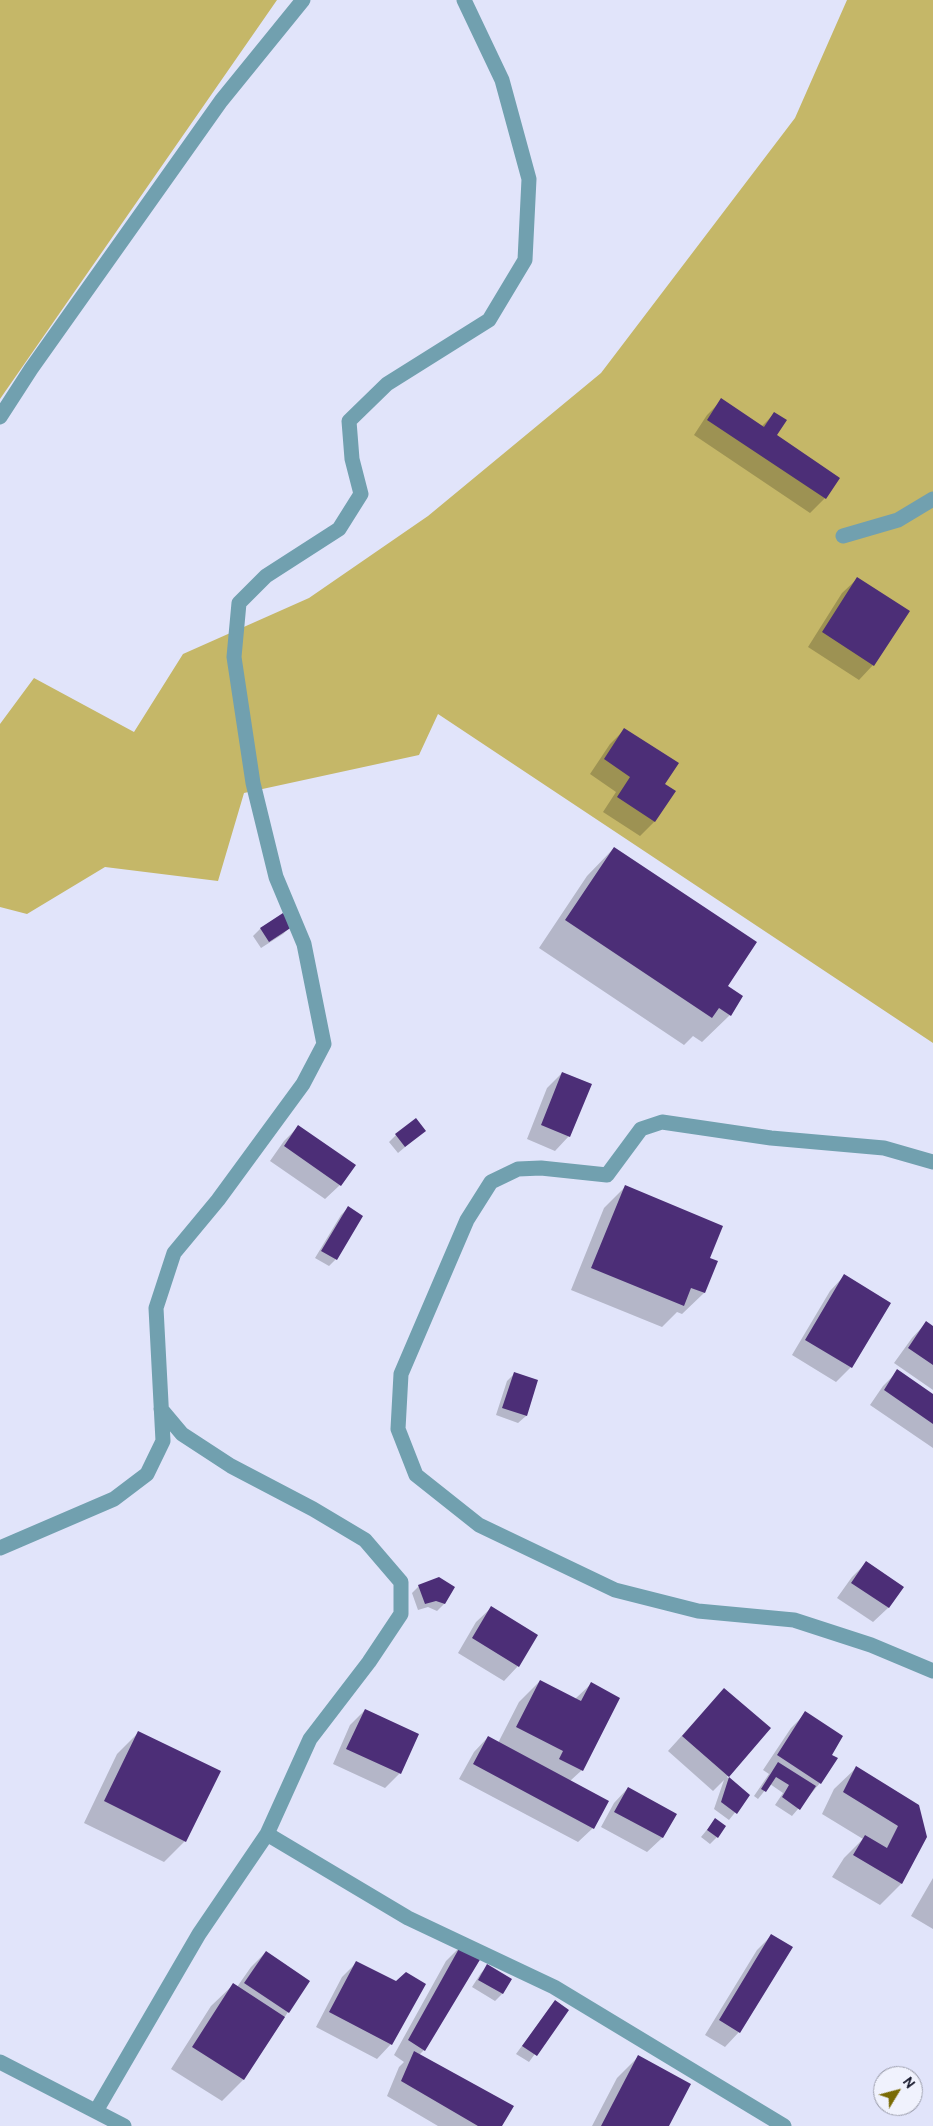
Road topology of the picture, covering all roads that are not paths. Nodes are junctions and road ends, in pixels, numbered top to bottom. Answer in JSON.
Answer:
{"nodes":[{"id":1,"x":303,"y":0,"type":"edge"},
{"id":2,"x":464,"y":0,"type":"edge"},
{"id":3,"x":0,"y":417,"type":"edge"},
{"id":4,"x":933,"y":499,"type":"edge"},
{"id":5,"x":843,"y":536,"type":"dead end"},
{"id":6,"x":933,"y":1162,"type":"edge"},
{"id":7,"x":161,"y":1409,"type":"junction"},
{"id":8,"x":0,"y":1548,"type":"edge"},
{"id":9,"x":933,"y":1671,"type":"edge"},
{"id":10,"x":267,"y":1834,"type":"junction"},
{"id":11,"x":0,"y":2062,"type":"edge"},
{"id":12,"x":96,"y":2111,"type":"junction"},
{"id":13,"x":124,"y":2126,"type":"edge"},
{"id":14,"x":784,"y":2126,"type":"edge"}],
"edges":[{"from":1,"to":3,"type":"street"},
{"from":2,"to":7,"type":"street"},
{"from":4,"to":5,"type":"street"},
{"from":6,"to":9,"type":"street"},
{"from":7,"to":8,"type":"street"},
{"from":7,"to":10,"type":"street"},
{"from":10,"to":12,"type":"street"},
{"from":10,"to":14,"type":"street"},
{"from":11,"to":12,"type":"street"},
{"from":12,"to":13,"type":"street"}]}
